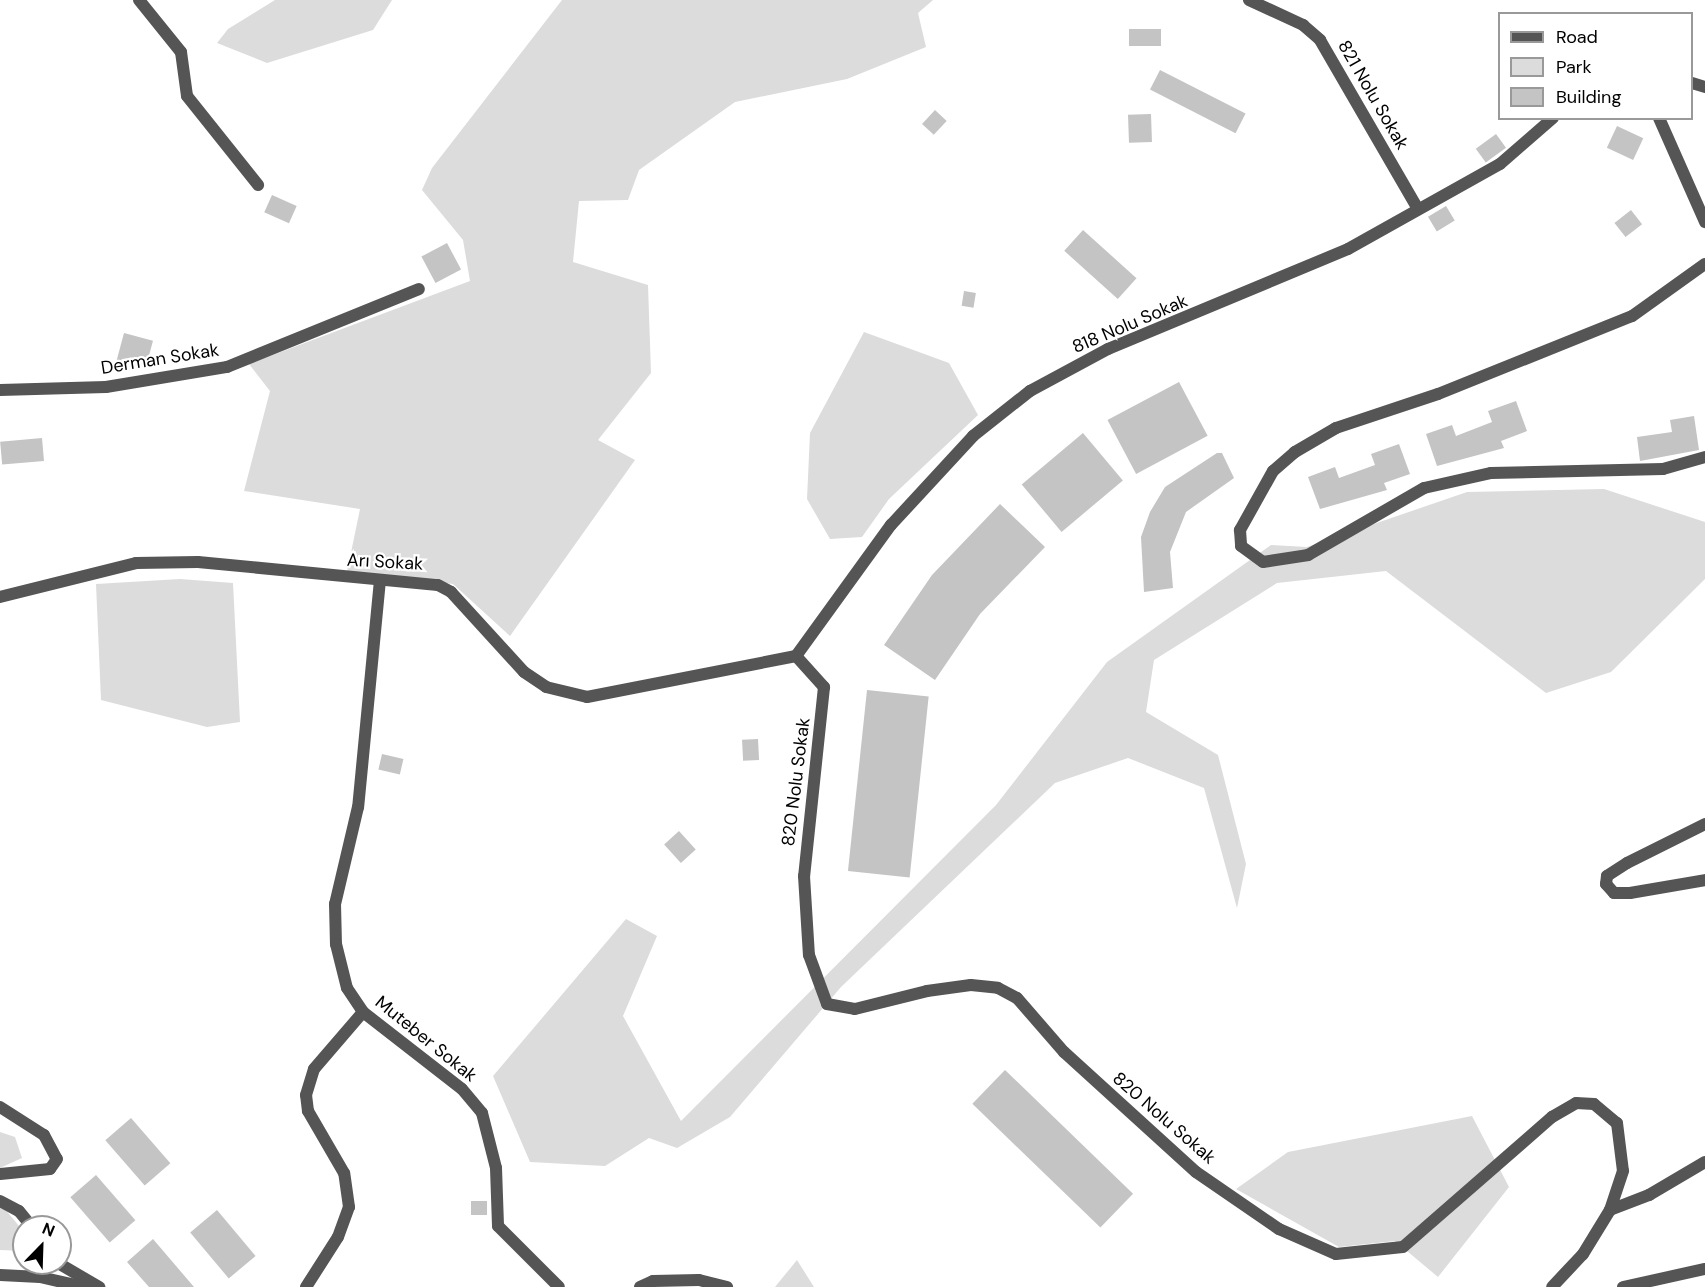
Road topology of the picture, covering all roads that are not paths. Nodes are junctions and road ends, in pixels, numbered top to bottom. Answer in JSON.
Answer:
{"nodes":[{"id":1,"x":139,"y":0,"type":"edge"},
{"id":2,"x":1249,"y":0,"type":"edge"},
{"id":3,"x":1551,"y":120,"type":"edge"},
{"id":4,"x":1660,"y":120,"type":"edge"},
{"id":5,"x":258,"y":185,"type":"dead end"},
{"id":6,"x":1418,"y":209,"type":"junction"},
{"id":7,"x":1705,"y":222,"type":"edge"},
{"id":8,"x":1705,"y":264,"type":"edge"},
{"id":9,"x":418,"y":289,"type":"dead end"},
{"id":10,"x":0,"y":390,"type":"edge"},
{"id":11,"x":1705,"y":457,"type":"edge"},
{"id":12,"x":380,"y":580,"type":"junction"},
{"id":13,"x":0,"y":597,"type":"edge"},
{"id":14,"x":796,"y":656,"type":"junction"},
{"id":15,"x":1705,"y":824,"type":"edge"},
{"id":16,"x":1705,"y":880,"type":"edge"},
{"id":17,"x":363,"y":1012,"type":"junction"},
{"id":18,"x":0,"y":1107,"type":"edge"},
{"id":19,"x":1705,"y":1162,"type":"edge"},
{"id":20,"x":0,"y":1174,"type":"edge"},
{"id":21,"x":0,"y":1201,"type":"edge"},
{"id":22,"x":1610,"y":1210,"type":"junction"},
{"id":23,"x":23,"y":1215,"type":"edge"},
{"id":24,"x":1705,"y":1269,"type":"edge"},
{"id":25,"x":72,"y":1271,"type":"edge"},
{"id":26,"x":0,"y":1275,"type":"edge"},
{"id":27,"x":84,"y":1287,"type":"edge"},
{"id":28,"x":99,"y":1287,"type":"edge"},
{"id":29,"x":306,"y":1287,"type":"edge"},
{"id":30,"x":559,"y":1287,"type":"edge"},
{"id":31,"x":640,"y":1287,"type":"edge"},
{"id":32,"x":727,"y":1287,"type":"edge"},
{"id":33,"x":1552,"y":1287,"type":"edge"},
{"id":34,"x":1623,"y":1287,"type":"edge"}],
"edges":[{"from":1,"to":5,"type":"street"},
{"from":2,"to":6,"type":"street","name":"821 Nolu Sokak"},
{"from":3,"to":6,"type":"street","name":"818 Nolu Sokak"},
{"from":4,"to":7,"type":"street"},
{"from":6,"to":14,"type":"street","name":"818 Nolu Sokak"},
{"from":8,"to":11,"type":"street"},
{"from":9,"to":10,"type":"street","name":"Derman Sokak"},
{"from":12,"to":13,"type":"street","name":"Arı Sokak"},
{"from":12,"to":14,"type":"street","name":"Arı Sokak"},
{"from":12,"to":17,"type":"street","name":"Muteber Sokak"},
{"from":14,"to":22,"type":"street","name":"820 Nolu Sokak"},
{"from":15,"to":16,"type":"street"},
{"from":17,"to":29,"type":"street"},
{"from":17,"to":30,"type":"street","name":"Muteber Sokak"},
{"from":18,"to":20,"type":"street"},
{"from":19,"to":22,"type":"street"},
{"from":21,"to":23,"type":"street"},
{"from":22,"to":33,"type":"street","name":"820 Nolu Sokak"},
{"from":24,"to":34,"type":"street"},
{"from":25,"to":28,"type":"street"},
{"from":26,"to":27,"type":"street"},
{"from":31,"to":32,"type":"street"}]}
